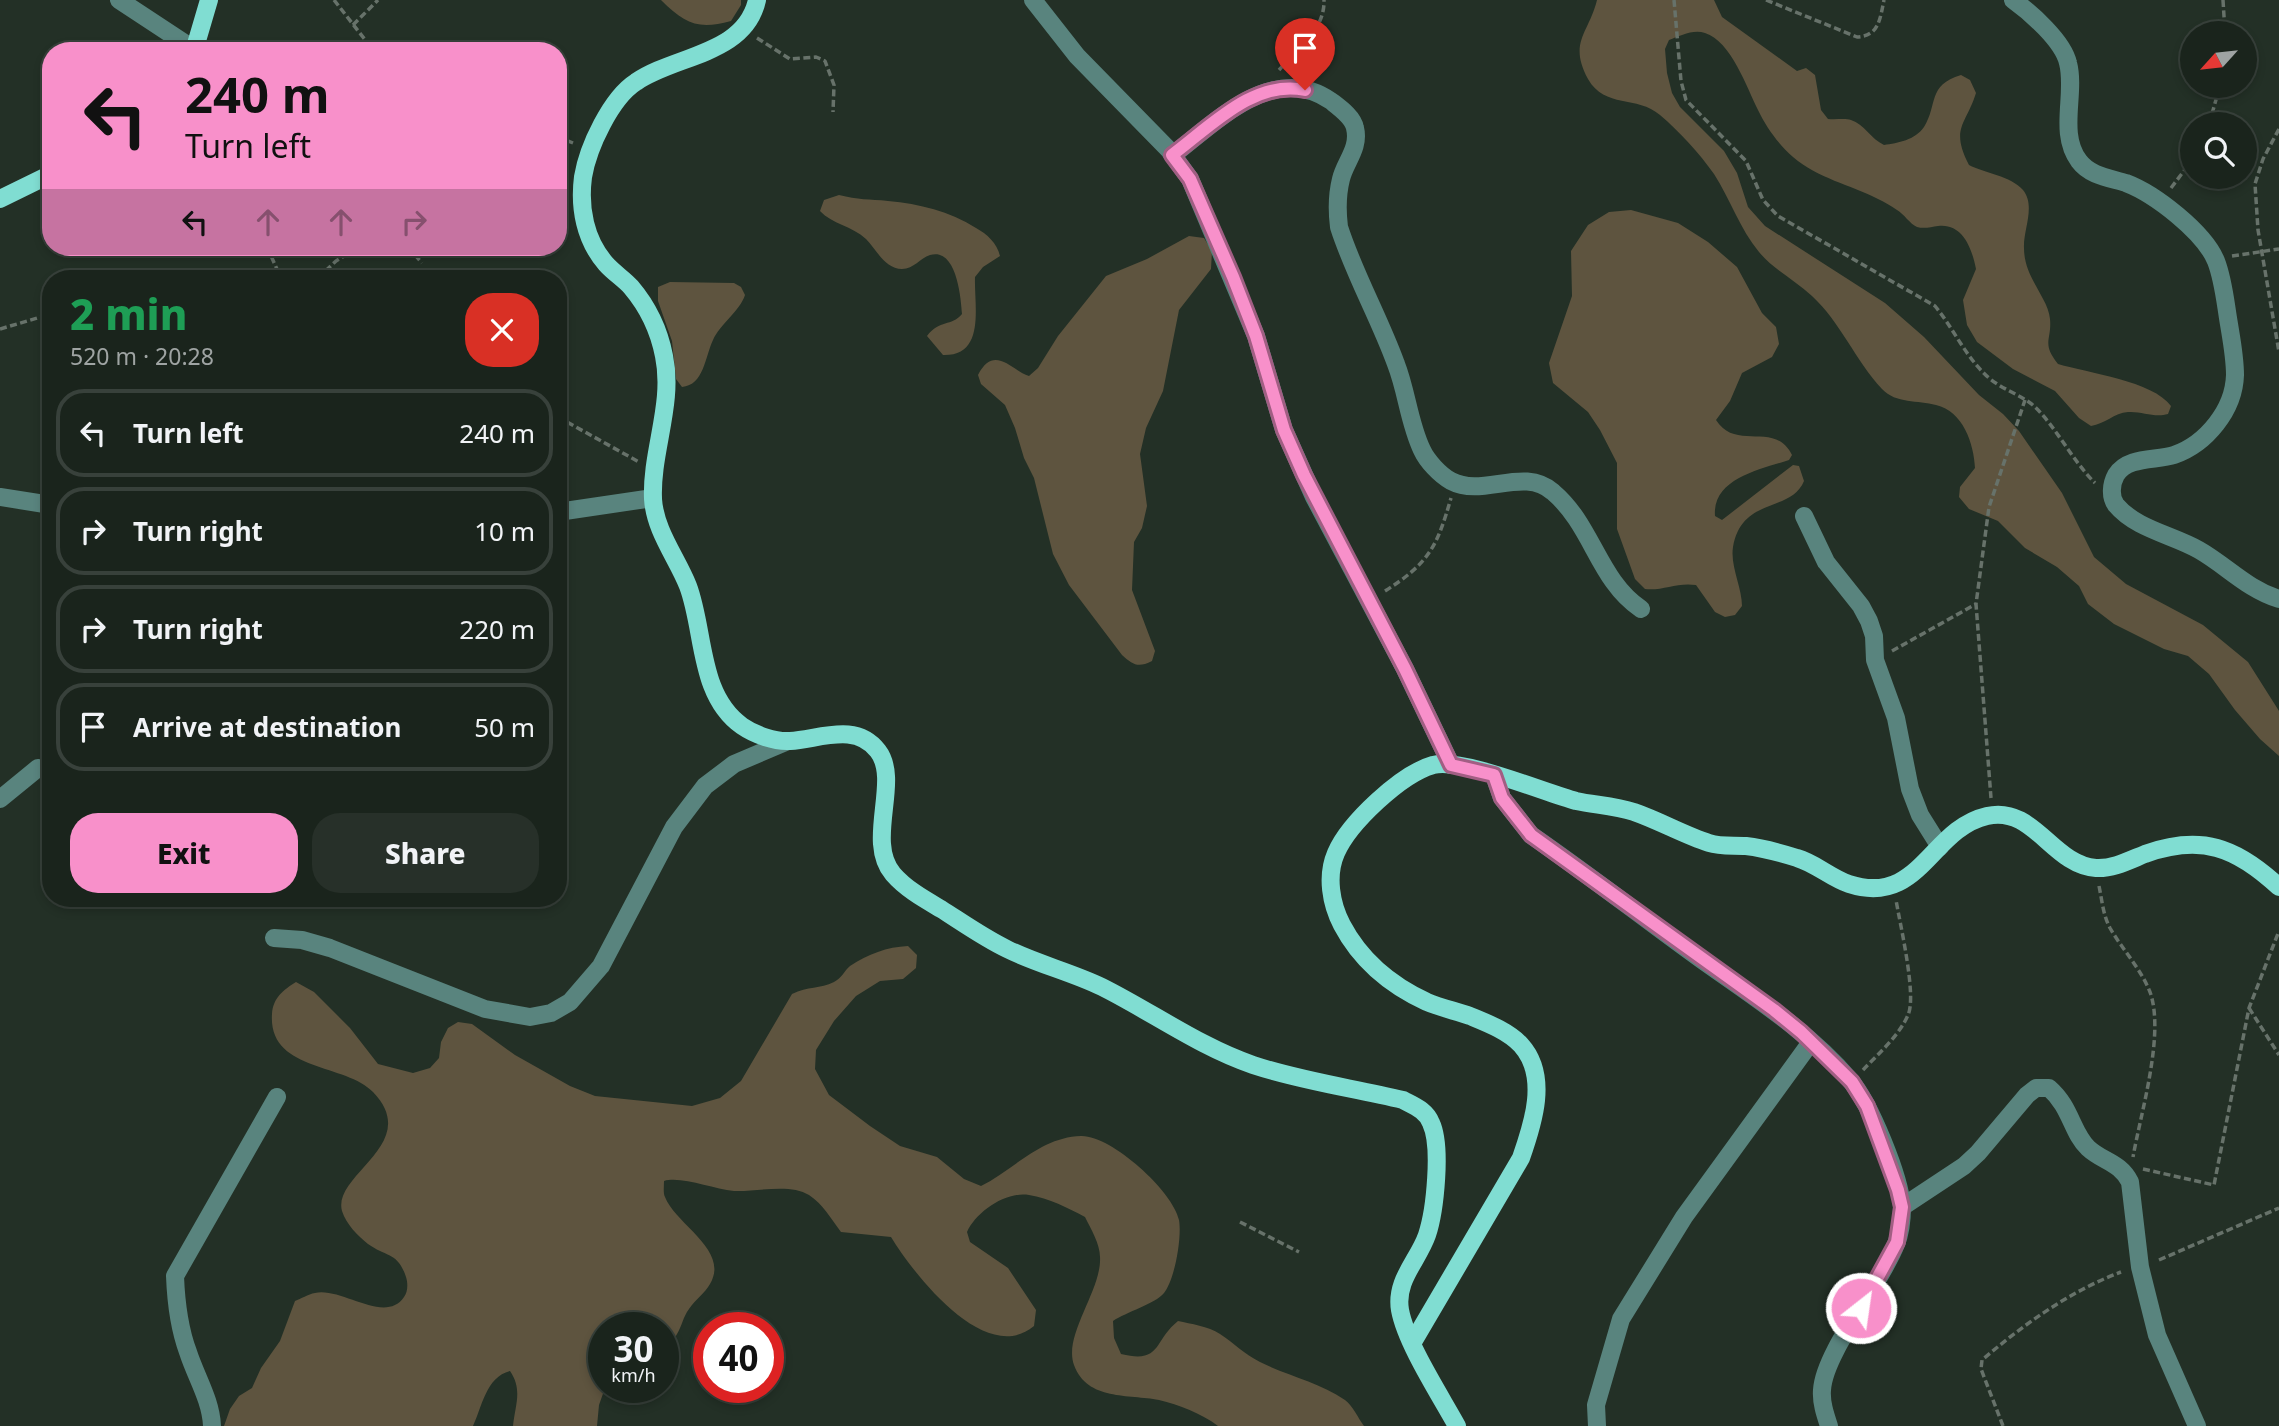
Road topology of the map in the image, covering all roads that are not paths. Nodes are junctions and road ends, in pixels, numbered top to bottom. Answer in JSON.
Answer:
{"nodes":[{"id":1,"x":118,"y":0,"type":"edge"},
{"id":2,"x":209,"y":0,"type":"edge"},
{"id":3,"x":757,"y":0,"type":"edge"},
{"id":4,"x":1033,"y":0,"type":"edge"},
{"id":5,"x":2013,"y":0,"type":"edge"},
{"id":6,"x":181,"y":42,"type":"edge"},
{"id":7,"x":197,"y":42,"type":"edge"},
{"id":8,"x":1172,"y":155,"type":"junction"},
{"id":9,"x":42,"y":178,"type":"edge"},
{"id":10,"x":0,"y":199,"type":"edge"},
{"id":11,"x":0,"y":497,"type":"edge"},
{"id":12,"x":653,"y":498,"type":"junction"},
{"id":13,"x":42,"y":504,"type":"edge"},
{"id":14,"x":567,"y":511,"type":"edge"},
{"id":15,"x":1804,"y":516,"type":"dead end"},
{"id":16,"x":2279,"y":599,"type":"edge"},
{"id":17,"x":1641,"y":609,"type":"dead end"},
{"id":18,"x":788,"y":741,"type":"junction"},
{"id":19,"x":1451,"y":765,"type":"junction"},
{"id":20,"x":38,"y":768,"type":"dead end"},
{"id":21,"x":1494,"y":775,"type":"junction"},
{"id":22,"x":0,"y":799,"type":"edge"},
{"id":23,"x":1940,"y":847,"type":"junction"},
{"id":24,"x":2279,"y":887,"type":"edge"},
{"id":25,"x":274,"y":938,"type":"dead end"},
{"id":26,"x":1811,"y":1042,"type":"junction"},
{"id":27,"x":277,"y":1097,"type":"dead end"},
{"id":28,"x":1902,"y":1207,"type":"junction"},
{"id":29,"x":1413,"y":1342,"type":"junction"},
{"id":30,"x":212,"y":1426,"type":"edge"},
{"id":31,"x":1457,"y":1426,"type":"edge"},
{"id":32,"x":1597,"y":1426,"type":"edge"},
{"id":33,"x":1829,"y":1426,"type":"edge"},
{"id":34,"x":2197,"y":1426,"type":"edge"}],
"edges":[{"from":1,"to":6,"type":"street"},
{"from":2,"to":7,"type":"main road"},
{"from":3,"to":12,"type":"main road"},
{"from":4,"to":8,"type":"street"},
{"from":5,"to":16,"type":"street"},
{"from":8,"to":17,"type":"street"},
{"from":8,"to":19,"type":"street"},
{"from":9,"to":10,"type":"main road"},
{"from":11,"to":13,"type":"street"},
{"from":12,"to":14,"type":"street"},
{"from":12,"to":18,"type":"main road"},
{"from":15,"to":23,"type":"street"},
{"from":18,"to":25,"type":"street"},
{"from":18,"to":29,"type":"main road"},
{"from":19,"to":21,"type":"main road"},
{"from":19,"to":29,"type":"main road"},
{"from":20,"to":22,"type":"street"},
{"from":21,"to":23,"type":"main road"},
{"from":21,"to":26,"type":"street"},
{"from":23,"to":24,"type":"main road"},
{"from":26,"to":28,"type":"street"},
{"from":26,"to":32,"type":"street"},
{"from":27,"to":30,"type":"street"},
{"from":28,"to":33,"type":"street"},
{"from":28,"to":34,"type":"street"},
{"from":29,"to":31,"type":"main road"}]}
